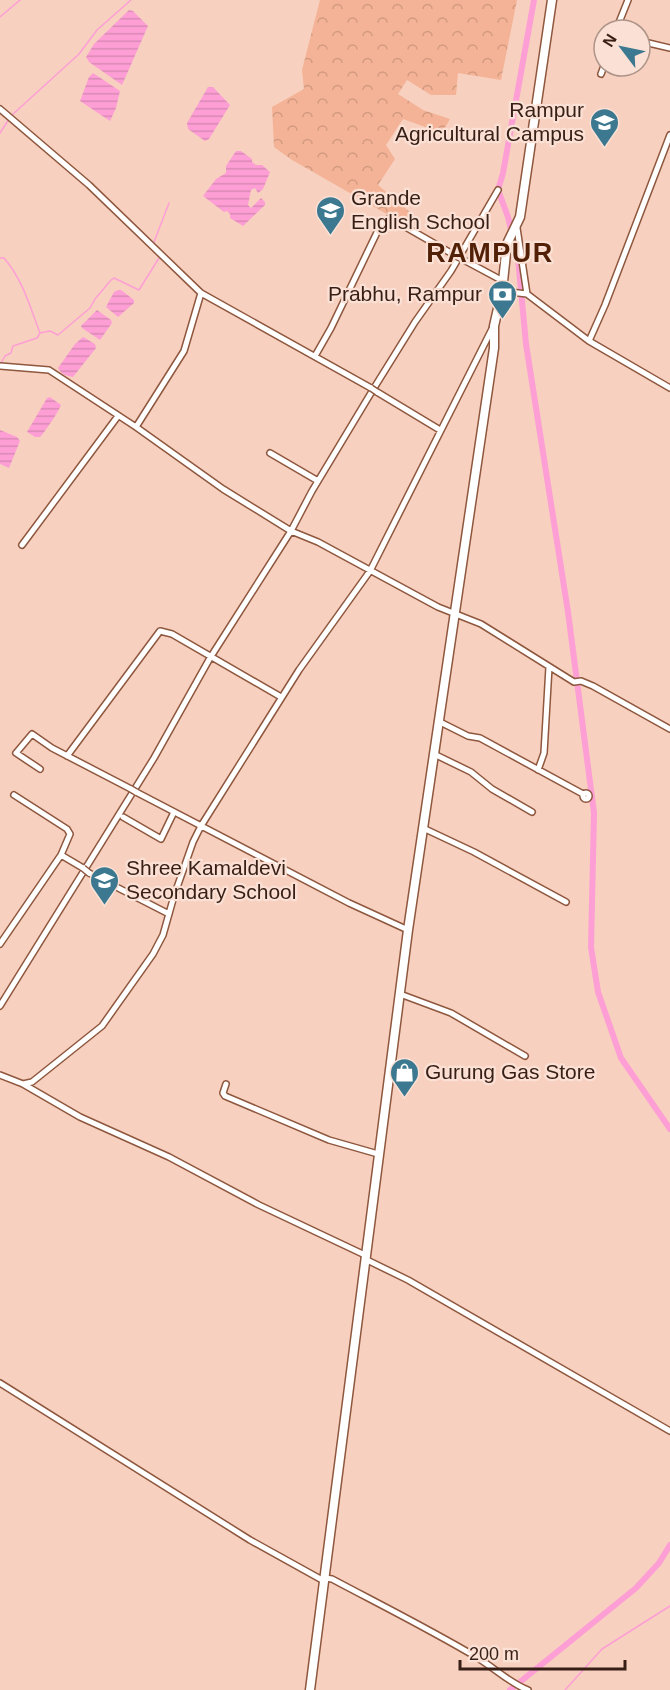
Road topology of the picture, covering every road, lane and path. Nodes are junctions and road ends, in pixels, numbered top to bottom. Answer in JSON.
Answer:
{"nodes":[{"id":1,"x":552,"y":0,"type":"edge"},
{"id":2,"x":628,"y":0,"type":"edge"},
{"id":3,"x":621,"y":18,"type":"edge"},
{"id":4,"x":652,"y":44,"type":"edge"},
{"id":5,"x":670,"y":48,"type":"edge"},
{"id":6,"x":0,"y":109,"type":"edge"},
{"id":7,"x":670,"y":135,"type":"edge"},
{"id":8,"x":498,"y":190,"type":"dead end"},
{"id":9,"x":515,"y":228,"type":"junction"},
{"id":10,"x":503,"y":281,"type":"junction"},
{"id":11,"x":502,"y":291,"type":"junction"},
{"id":12,"x":201,"y":293,"type":"junction"},
{"id":13,"x":525,"y":293,"type":"junction"},
{"id":14,"x":494,"y":326,"type":"junction"},
{"id":15,"x":589,"y":341,"type":"junction"},
{"id":16,"x":315,"y":356,"type":"junction"},
{"id":17,"x":0,"y":366,"type":"edge"},
{"id":18,"x":670,"y":388,"type":"edge"},
{"id":19,"x":118,"y":416,"type":"junction"},
{"id":20,"x":136,"y":427,"type":"junction"},
{"id":21,"x":440,"y":430,"type":"junction"},
{"id":22,"x":270,"y":453,"type":"dead end"},
{"id":23,"x":318,"y":481,"type":"junction"},
{"id":24,"x":289,"y":530,"type":"junction"},
{"id":25,"x":22,"y":545,"type":"dead end"},
{"id":26,"x":370,"y":571,"type":"junction"},
{"id":27,"x":454,"y":613,"type":"junction"},
{"id":28,"x":210,"y":657,"type":"junction"},
{"id":29,"x":549,"y":667,"type":"junction"},
{"id":30,"x":281,"y":697,"type":"junction"},
{"id":31,"x":438,"y":721,"type":"junction"},
{"id":32,"x":670,"y":729,"type":"edge"},
{"id":33,"x":434,"y":754,"type":"junction"},
{"id":34,"x":67,"y":756,"type":"junction"},
{"id":35,"x":40,"y":769,"type":"dead end"},
{"id":36,"x":538,"y":770,"type":"junction"},
{"id":37,"x":583,"y":794,"type":"dead end"},
{"id":38,"x":14,"y":795,"type":"dead end"},
{"id":39,"x":174,"y":812,"type":"junction"},
{"id":40,"x":532,"y":812,"type":"dead end"},
{"id":41,"x":123,"y":817,"type":"dead end"},
{"id":42,"x":201,"y":826,"type":"junction"},
{"id":43,"x":423,"y":828,"type":"junction"},
{"id":44,"x":61,"y":855,"type":"junction"},
{"id":45,"x":566,"y":902,"type":"dead end"},
{"id":46,"x":169,"y":914,"type":"junction"},
{"id":47,"x":408,"y":930,"type":"junction"},
{"id":48,"x":0,"y":944,"type":"edge"},
{"id":49,"x":400,"y":994,"type":"junction"},
{"id":50,"x":0,"y":1006,"type":"edge"},
{"id":51,"x":525,"y":1056,"type":"dead end"},
{"id":52,"x":0,"y":1075,"type":"edge"},
{"id":53,"x":23,"y":1084,"type":"junction"},
{"id":54,"x":226,"y":1084,"type":"dead end"},
{"id":55,"x":378,"y":1154,"type":"junction"},
{"id":56,"x":367,"y":1258,"type":"junction"},
{"id":57,"x":0,"y":1383,"type":"edge"},
{"id":58,"x":670,"y":1431,"type":"edge"},
{"id":59,"x":325,"y":1579,"type":"junction"},
{"id":60,"x":516,"y":1688,"type":"edge"},
{"id":61,"x":310,"y":1690,"type":"edge"},
{"id":62,"x":528,"y":1690,"type":"edge"}],
"edges":[{"from":1,"to":9,"type":"main road"},
{"from":2,"to":3,"type":"street"},
{"from":4,"to":5,"type":"street"},
{"from":6,"to":12,"type":"street"},
{"from":7,"to":15,"type":"street"},
{"from":8,"to":23,"type":"street"},
{"from":9,"to":10,"type":"main road"},
{"from":9,"to":13,"type":"street"},
{"from":10,"to":11,"type":"main road"},
{"from":10,"to":16,"type":"street"},
{"from":11,"to":13,"type":"street"},
{"from":11,"to":14,"type":"main road"},
{"from":12,"to":16,"type":"street"},
{"from":12,"to":20,"type":"street"},
{"from":13,"to":15,"type":"street"},
{"from":14,"to":21,"type":"street"},
{"from":14,"to":27,"type":"main road"},
{"from":15,"to":18,"type":"street"},
{"from":16,"to":21,"type":"street","bridge":true},
{"from":17,"to":19,"type":"street"},
{"from":19,"to":20,"type":"street"},
{"from":19,"to":25,"type":"street"},
{"from":20,"to":24,"type":"street"},
{"from":21,"to":26,"type":"street"},
{"from":22,"to":23,"type":"street"},
{"from":23,"to":24,"type":"street"},
{"from":24,"to":26,"type":"street"},
{"from":24,"to":28,"type":"street"},
{"from":26,"to":27,"type":"street"},
{"from":26,"to":30,"type":"street"},
{"from":27,"to":29,"type":"street"},
{"from":27,"to":31,"type":"main road"},
{"from":28,"to":30,"type":"street"},
{"from":28,"to":34,"type":"street"},
{"from":28,"to":50,"type":"street"},
{"from":29,"to":32,"type":"street"},
{"from":29,"to":36,"type":"street"},
{"from":30,"to":42,"type":"street"},
{"from":31,"to":33,"type":"main road"},
{"from":31,"to":36,"type":"street"},
{"from":33,"to":40,"type":"street"},
{"from":33,"to":43,"type":"main road"},
{"from":34,"to":35,"type":"street"},
{"from":34,"to":39,"type":"street"},
{"from":36,"to":37,"type":"street"},
{"from":38,"to":44,"type":"street"},
{"from":39,"to":41,"type":"street"},
{"from":39,"to":42,"type":"street"},
{"from":42,"to":46,"type":"street"},
{"from":42,"to":47,"type":"street"},
{"from":43,"to":45,"type":"street"},
{"from":43,"to":47,"type":"main road"},
{"from":44,"to":46,"type":"street","bridge":true},
{"from":44,"to":48,"type":"street"},
{"from":46,"to":53,"type":"street"},
{"from":47,"to":49,"type":"main road"},
{"from":49,"to":51,"type":"street"},
{"from":49,"to":55,"type":"main road"},
{"from":52,"to":53,"type":"street"},
{"from":53,"to":56,"type":"street"},
{"from":54,"to":55,"type":"street"},
{"from":55,"to":56,"type":"main road"},
{"from":56,"to":58,"type":"street"},
{"from":56,"to":59,"type":"main road"},
{"from":57,"to":59,"type":"street"},
{"from":59,"to":60,"type":"street"},
{"from":59,"to":61,"type":"main road"},
{"from":60,"to":62,"type":"street"}]}
